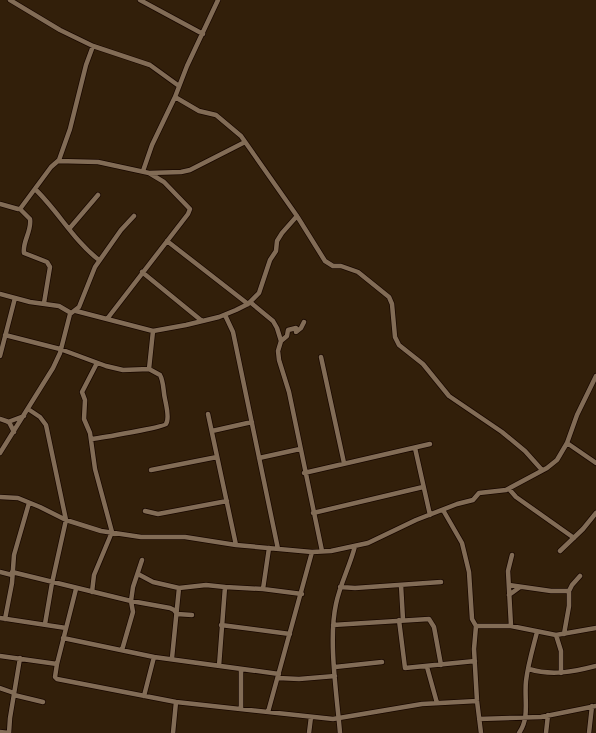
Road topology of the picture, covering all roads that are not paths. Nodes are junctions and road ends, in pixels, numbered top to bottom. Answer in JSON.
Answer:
{"nodes":[{"id":1,"x":10,"y":0,"type":"edge"},
{"id":2,"x":140,"y":0,"type":"edge"},
{"id":3,"x":218,"y":0,"type":"edge"},
{"id":4,"x":203,"y":34,"type":"junction"},
{"id":5,"x":93,"y":46,"type":"junction"},
{"id":6,"x":179,"y":86,"type":"junction"},
{"id":7,"x":176,"y":97,"type":"junction"},
{"id":8,"x":245,"y":142,"type":"junction"},
{"id":9,"x":58,"y":161,"type":"junction"},
{"id":10,"x":143,"y":171,"type":"junction"},
{"id":11,"x":149,"y":173,"type":"junction"},
{"id":12,"x":35,"y":189,"type":"junction"},
{"id":13,"x":98,"y":194,"type":"dead end"},
{"id":14,"x":0,"y":204,"type":"edge"},
{"id":15,"x":20,"y":208,"type":"junction"},
{"id":16,"x":134,"y":216,"type":"dead end"},
{"id":17,"x":297,"y":216,"type":"junction"},
{"id":18,"x":69,"y":229,"type":"junction"},
{"id":19,"x":167,"y":241,"type":"junction"},
{"id":20,"x":99,"y":260,"type":"junction"},
{"id":21,"x":142,"y":272,"type":"junction"},
{"id":22,"x":0,"y":294,"type":"edge"},
{"id":23,"x":15,"y":298,"type":"junction"},
{"id":24,"x":44,"y":303,"type":"junction"},
{"id":25,"x":249,"y":303,"type":"junction"},
{"id":26,"x":73,"y":312,"type":"junction"},
{"id":27,"x":224,"y":315,"type":"junction"},
{"id":28,"x":107,"y":319,"type":"junction"},
{"id":29,"x":202,"y":321,"type":"junction"},
{"id":30,"x":304,"y":322,"type":"dead end"},
{"id":31,"x":152,"y":331,"type":"junction"},
{"id":32,"x":5,"y":335,"type":"junction"},
{"id":33,"x":281,"y":341,"type":"junction"},
{"id":34,"x":60,"y":349,"type":"junction"},
{"id":35,"x":0,"y":356,"type":"edge"},
{"id":36,"x":321,"y":357,"type":"dead end"},
{"id":37,"x":97,"y":363,"type":"junction"},
{"id":38,"x":148,"y":369,"type":"junction"},
{"id":39,"x":596,"y":376,"type":"edge"},
{"id":40,"x":594,"y":384,"type":"edge"},
{"id":41,"x":28,"y":409,"type":"junction"},
{"id":42,"x":208,"y":414,"type":"dead end"},
{"id":43,"x":24,"y":416,"type":"junction"},
{"id":44,"x":0,"y":419,"type":"edge"},
{"id":45,"x":8,"y":422,"type":"junction"},
{"id":46,"x":252,"y":422,"type":"junction"},
{"id":47,"x":212,"y":431,"type":"junction"},
{"id":48,"x":14,"y":432,"type":"junction"},
{"id":49,"x":91,"y":440,"type":"junction"},
{"id":50,"x":567,"y":443,"type":"junction"},
{"id":51,"x":430,"y":444,"type":"dead end"},
{"id":52,"x":414,"y":448,"type":"junction"},
{"id":53,"x":300,"y":449,"type":"junction"},
{"id":54,"x":0,"y":453,"type":"edge"},
{"id":55,"x":218,"y":457,"type":"junction"},
{"id":56,"x":259,"y":458,"type":"junction"},
{"id":57,"x":596,"y":462,"type":"edge"},
{"id":58,"x":344,"y":463,"type":"junction"},
{"id":59,"x":151,"y":470,"type":"dead end"},
{"id":60,"x":542,"y":470,"type":"junction"},
{"id":61,"x":304,"y":473,"type":"junction"},
{"id":62,"x":423,"y":487,"type":"junction"},
{"id":63,"x":509,"y":489,"type":"junction"},
{"id":64,"x":0,"y":497,"type":"edge"},
{"id":65,"x":227,"y":501,"type":"junction"},
{"id":66,"x":29,"y":503,"type":"junction"},
{"id":67,"x":443,"y":510,"type":"junction"},
{"id":68,"x":145,"y":511,"type":"dead end"},
{"id":69,"x":313,"y":512,"type":"junction"},
{"id":70,"x":596,"y":513,"type":"edge"},
{"id":71,"x":430,"y":515,"type":"junction"},
{"id":72,"x":66,"y":520,"type":"junction"},
{"id":73,"x":112,"y":532,"type":"junction"},
{"id":74,"x":574,"y":538,"type":"junction"},
{"id":75,"x":236,"y":545,"type":"junction"},
{"id":76,"x":355,"y":546,"type":"junction"},
{"id":77,"x":269,"y":548,"type":"junction"},
{"id":78,"x":278,"y":549,"type":"junction"},
{"id":79,"x":322,"y":551,"type":"junction"},
{"id":80,"x":560,"y":551,"type":"dead end"},
{"id":81,"x":312,"y":552,"type":"junction"},
{"id":82,"x":512,"y":555,"type":"dead end"},
{"id":83,"x":142,"y":560,"type":"dead end"},
{"id":84,"x":0,"y":572,"type":"edge"},
{"id":85,"x":12,"y":574,"type":"junction"},
{"id":86,"x":138,"y":574,"type":"junction"},
{"id":87,"x":580,"y":576,"type":"dead end"},
{"id":88,"x":441,"y":582,"type":"dead end"},
{"id":89,"x":52,"y":583,"type":"junction"},
{"id":90,"x":401,"y":585,"type":"junction"},
{"id":91,"x":509,"y":585,"type":"junction"},
{"id":92,"x":225,"y":587,"type":"junction"},
{"id":93,"x":340,"y":587,"type":"junction"},
{"id":94,"x":520,"y":587,"type":"junction"},
{"id":95,"x":179,"y":588,"type":"junction"},
{"id":96,"x":76,"y":589,"type":"junction"},
{"id":97,"x":263,"y":589,"type":"junction"},
{"id":98,"x":569,"y":591,"type":"junction"},
{"id":99,"x":92,"y":592,"type":"junction"},
{"id":100,"x":302,"y":594,"type":"junction"},
{"id":101,"x":510,"y":595,"type":"junction"},
{"id":102,"x":131,"y":601,"type":"junction"},
{"id":103,"x":177,"y":614,"type":"junction"},
{"id":104,"x":192,"y":615,"type":"dead end"},
{"id":105,"x":2,"y":618,"type":"edge"},
{"id":106,"x":401,"y":620,"type":"junction"},
{"id":107,"x":45,"y":624,"type":"junction"},
{"id":108,"x":333,"y":625,"type":"junction"},
{"id":109,"x":221,"y":626,"type":"junction"},
{"id":110,"x":476,"y":626,"type":"junction"},
{"id":111,"x":511,"y":626,"type":"junction"},
{"id":112,"x":66,"y":628,"type":"junction"},
{"id":113,"x":596,"y":628,"type":"edge"},
{"id":114,"x":537,"y":632,"type":"junction"},
{"id":115,"x":290,"y":634,"type":"junction"},
{"id":116,"x":564,"y":634,"type":"junction"},
{"id":117,"x":556,"y":635,"type":"junction"},
{"id":118,"x":63,"y":638,"type":"junction"},
{"id":119,"x":122,"y":650,"type":"junction"},
{"id":120,"x":0,"y":656,"type":"edge"},
{"id":121,"x":154,"y":657,"type":"junction"},
{"id":122,"x":20,"y":658,"type":"junction"},
{"id":123,"x":172,"y":658,"type":"junction"},
{"id":124,"x":474,"y":661,"type":"junction"},
{"id":125,"x":382,"y":662,"type":"dead end"},
{"id":126,"x":57,"y":664,"type":"junction"},
{"id":127,"x":441,"y":665,"type":"junction"},
{"id":128,"x":219,"y":666,"type":"junction"},
{"id":129,"x":596,"y":666,"type":"edge"},
{"id":130,"x":335,"y":667,"type":"junction"},
{"id":131,"x":427,"y":667,"type":"junction"},
{"id":132,"x":241,"y":669,"type":"junction"},
{"id":133,"x":529,"y":669,"type":"junction"},
{"id":134,"x":561,"y":673,"type":"junction"},
{"id":135,"x":278,"y":676,"type":"junction"},
{"id":136,"x":335,"y":676,"type":"junction"},
{"id":137,"x":0,"y":688,"type":"edge"},
{"id":138,"x":14,"y":694,"type":"junction"},
{"id":139,"x":144,"y":696,"type":"junction"},
{"id":140,"x":477,"y":701,"type":"junction"},
{"id":141,"x":43,"y":702,"type":"dead end"},
{"id":142,"x":176,"y":702,"type":"junction"},
{"id":143,"x":437,"y":703,"type":"junction"},
{"id":144,"x":594,"y":706,"type":"edge"},
{"id":145,"x":241,"y":709,"type":"junction"},
{"id":146,"x":268,"y":712,"type":"junction"},
{"id":147,"x":548,"y":715,"type":"junction"},
{"id":148,"x":311,"y":717,"type":"junction"},
{"id":149,"x":339,"y":718,"type":"junction"},
{"id":150,"x":526,"y":718,"type":"junction"},
{"id":151,"x":479,"y":719,"type":"junction"},
{"id":152,"x":0,"y":732,"type":"edge"},
{"id":153,"x":9,"y":733,"type":"edge"},
{"id":154,"x":173,"y":733,"type":"edge"},
{"id":155,"x":309,"y":733,"type":"edge"},
{"id":156,"x":340,"y":733,"type":"edge"},
{"id":157,"x":481,"y":733,"type":"edge"},
{"id":158,"x":519,"y":733,"type":"edge"},
{"id":159,"x":546,"y":733,"type":"edge"},
{"id":160,"x":589,"y":733,"type":"edge"}],
"edges":[{"from":1,"to":5,"type":"street"},
{"from":2,"to":4,"type":"street"},
{"from":3,"to":4,"type":"street"},
{"from":4,"to":6,"type":"street"},
{"from":5,"to":6,"type":"street"},
{"from":5,"to":9,"type":"street"},
{"from":6,"to":7,"type":"street"},
{"from":7,"to":8,"type":"street"},
{"from":7,"to":10,"type":"street"},
{"from":8,"to":11,"type":"street"},
{"from":8,"to":17,"type":"street"},
{"from":9,"to":10,"type":"street"},
{"from":9,"to":12,"type":"street"},
{"from":10,"to":11,"type":"street"},
{"from":11,"to":19,"type":"street"},
{"from":12,"to":15,"type":"street"},
{"from":12,"to":18,"type":"street"},
{"from":13,"to":18,"type":"street"},
{"from":14,"to":15,"type":"street"},
{"from":15,"to":24,"type":"street"},
{"from":16,"to":20,"type":"street"},
{"from":17,"to":25,"type":"street"},
{"from":17,"to":60,"type":"street"},
{"from":18,"to":20,"type":"street"},
{"from":19,"to":21,"type":"street"},
{"from":19,"to":25,"type":"street"},
{"from":20,"to":26,"type":"street"},
{"from":21,"to":28,"type":"street"},
{"from":21,"to":29,"type":"street"},
{"from":22,"to":23,"type":"street"},
{"from":23,"to":24,"type":"street"},
{"from":23,"to":32,"type":"street"},
{"from":24,"to":26,"type":"street"},
{"from":25,"to":27,"type":"street"},
{"from":25,"to":33,"type":"street"},
{"from":26,"to":28,"type":"street"},
{"from":26,"to":34,"type":"street"},
{"from":27,"to":29,"type":"street"},
{"from":27,"to":46,"type":"street"},
{"from":28,"to":31,"type":"street"},
{"from":29,"to":31,"type":"street"},
{"from":30,"to":33,"type":"street"},
{"from":31,"to":38,"type":"street"},
{"from":32,"to":34,"type":"street"},
{"from":32,"to":35,"type":"street"},
{"from":33,"to":53,"type":"street"},
{"from":34,"to":37,"type":"street"},
{"from":34,"to":41,"type":"street"},
{"from":36,"to":58,"type":"street"},
{"from":37,"to":38,"type":"street"},
{"from":37,"to":49,"type":"street"},
{"from":38,"to":49,"type":"street"},
{"from":39,"to":40,"type":"street"},
{"from":40,"to":50,"type":"street"},
{"from":41,"to":43,"type":"street"},
{"from":41,"to":72,"type":"street"},
{"from":42,"to":47,"type":"street"},
{"from":43,"to":45,"type":"street"},
{"from":43,"to":48,"type":"street"},
{"from":44,"to":45,"type":"street"},
{"from":45,"to":48,"type":"street"},
{"from":46,"to":47,"type":"street"},
{"from":46,"to":56,"type":"street"},
{"from":47,"to":55,"type":"street"},
{"from":48,"to":54,"type":"street"},
{"from":49,"to":73,"type":"street"},
{"from":50,"to":57,"type":"street"},
{"from":50,"to":60,"type":"street"},
{"from":51,"to":52,"type":"street"},
{"from":52,"to":58,"type":"street"},
{"from":52,"to":62,"type":"street"},
{"from":53,"to":56,"type":"street"},
{"from":53,"to":61,"type":"street"},
{"from":55,"to":59,"type":"street"},
{"from":55,"to":65,"type":"street"},
{"from":56,"to":78,"type":"street"},
{"from":58,"to":61,"type":"street"},
{"from":60,"to":63,"type":"street"},
{"from":61,"to":69,"type":"street"},
{"from":62,"to":69,"type":"street"},
{"from":62,"to":71,"type":"street"},
{"from":63,"to":67,"type":"street"},
{"from":63,"to":74,"type":"street"},
{"from":64,"to":66,"type":"street"},
{"from":65,"to":68,"type":"street"},
{"from":65,"to":75,"type":"street"},
{"from":66,"to":72,"type":"street"},
{"from":66,"to":85,"type":"street"},
{"from":67,"to":71,"type":"street"},
{"from":67,"to":110,"type":"street"},
{"from":69,"to":79,"type":"street"},
{"from":70,"to":74,"type":"street"},
{"from":71,"to":76,"type":"street"},
{"from":72,"to":73,"type":"street"},
{"from":72,"to":89,"type":"street"},
{"from":73,"to":75,"type":"street"},
{"from":73,"to":99,"type":"street"},
{"from":74,"to":80,"type":"street"},
{"from":75,"to":77,"type":"street"},
{"from":76,"to":79,"type":"street"},
{"from":76,"to":93,"type":"street"},
{"from":77,"to":78,"type":"street"},
{"from":77,"to":97,"type":"street"},
{"from":78,"to":81,"type":"street"},
{"from":79,"to":81,"type":"street"},
{"from":81,"to":100,"type":"street"},
{"from":82,"to":91,"type":"street"},
{"from":83,"to":86,"type":"street"},
{"from":84,"to":85,"type":"street"},
{"from":85,"to":89,"type":"street"},
{"from":85,"to":105,"type":"street"},
{"from":86,"to":95,"type":"street"},
{"from":86,"to":102,"type":"street"},
{"from":87,"to":98,"type":"street"},
{"from":88,"to":90,"type":"street"},
{"from":89,"to":96,"type":"street"},
{"from":89,"to":107,"type":"street"},
{"from":90,"to":93,"type":"street"},
{"from":90,"to":106,"type":"street"},
{"from":91,"to":94,"type":"street"},
{"from":91,"to":101,"type":"street"},
{"from":92,"to":95,"type":"street"},
{"from":92,"to":97,"type":"street"},
{"from":92,"to":109,"type":"street"},
{"from":93,"to":108,"type":"street"},
{"from":94,"to":98,"type":"street"},
{"from":94,"to":101,"type":"street"},
{"from":95,"to":103,"type":"street"},
{"from":96,"to":99,"type":"street"},
{"from":96,"to":112,"type":"street"},
{"from":97,"to":100,"type":"street"},
{"from":98,"to":116,"type":"street"},
{"from":99,"to":102,"type":"street"},
{"from":100,"to":115,"type":"street"},
{"from":101,"to":111,"type":"street"},
{"from":102,"to":103,"type":"street"},
{"from":102,"to":119,"type":"street"},
{"from":103,"to":104,"type":"street"},
{"from":103,"to":123,"type":"street"},
{"from":105,"to":107,"type":"street"},
{"from":106,"to":108,"type":"street"},
{"from":106,"to":127,"type":"street"},
{"from":106,"to":131,"type":"street"},
{"from":107,"to":112,"type":"street"},
{"from":108,"to":130,"type":"street"},
{"from":109,"to":115,"type":"street"},
{"from":109,"to":128,"type":"street"},
{"from":110,"to":111,"type":"street"},
{"from":110,"to":124,"type":"street"},
{"from":111,"to":114,"type":"street"},
{"from":112,"to":118,"type":"street"},
{"from":113,"to":116,"type":"street"},
{"from":114,"to":117,"type":"street"},
{"from":114,"to":133,"type":"street"},
{"from":115,"to":135,"type":"street"},
{"from":116,"to":117,"type":"street"},
{"from":117,"to":134,"type":"street"},
{"from":118,"to":119,"type":"street"},
{"from":118,"to":126,"type":"street"},
{"from":119,"to":121,"type":"street"},
{"from":120,"to":122,"type":"street"},
{"from":121,"to":123,"type":"street"},
{"from":121,"to":139,"type":"street"},
{"from":122,"to":126,"type":"street"},
{"from":122,"to":138,"type":"street"},
{"from":123,"to":128,"type":"street"},
{"from":124,"to":127,"type":"street"},
{"from":124,"to":140,"type":"street"},
{"from":125,"to":130,"type":"street"},
{"from":126,"to":139,"type":"street"},
{"from":127,"to":131,"type":"street"},
{"from":128,"to":132,"type":"street"},
{"from":129,"to":134,"type":"street"},
{"from":130,"to":136,"type":"street"},
{"from":131,"to":143,"type":"street"},
{"from":132,"to":135,"type":"street"},
{"from":132,"to":145,"type":"street"},
{"from":133,"to":134,"type":"street"},
{"from":133,"to":150,"type":"street"},
{"from":135,"to":136,"type":"street"},
{"from":135,"to":146,"type":"street"},
{"from":136,"to":149,"type":"street"},
{"from":137,"to":138,"type":"street"},
{"from":138,"to":141,"type":"street"},
{"from":138,"to":153,"type":"street"},
{"from":139,"to":142,"type":"street"},
{"from":140,"to":143,"type":"street"},
{"from":140,"to":151,"type":"street"},
{"from":142,"to":145,"type":"street"},
{"from":142,"to":154,"type":"street"},
{"from":143,"to":149,"type":"street"},
{"from":144,"to":147,"type":"street"},
{"from":144,"to":160,"type":"street"},
{"from":145,"to":146,"type":"street"},
{"from":146,"to":148,"type":"street"},
{"from":147,"to":150,"type":"street"},
{"from":147,"to":159,"type":"street"},
{"from":148,"to":149,"type":"street"},
{"from":148,"to":155,"type":"street"},
{"from":149,"to":156,"type":"street"},
{"from":150,"to":151,"type":"street"},
{"from":150,"to":158,"type":"street"},
{"from":151,"to":157,"type":"street"},
{"from":152,"to":153,"type":"street"}]}
